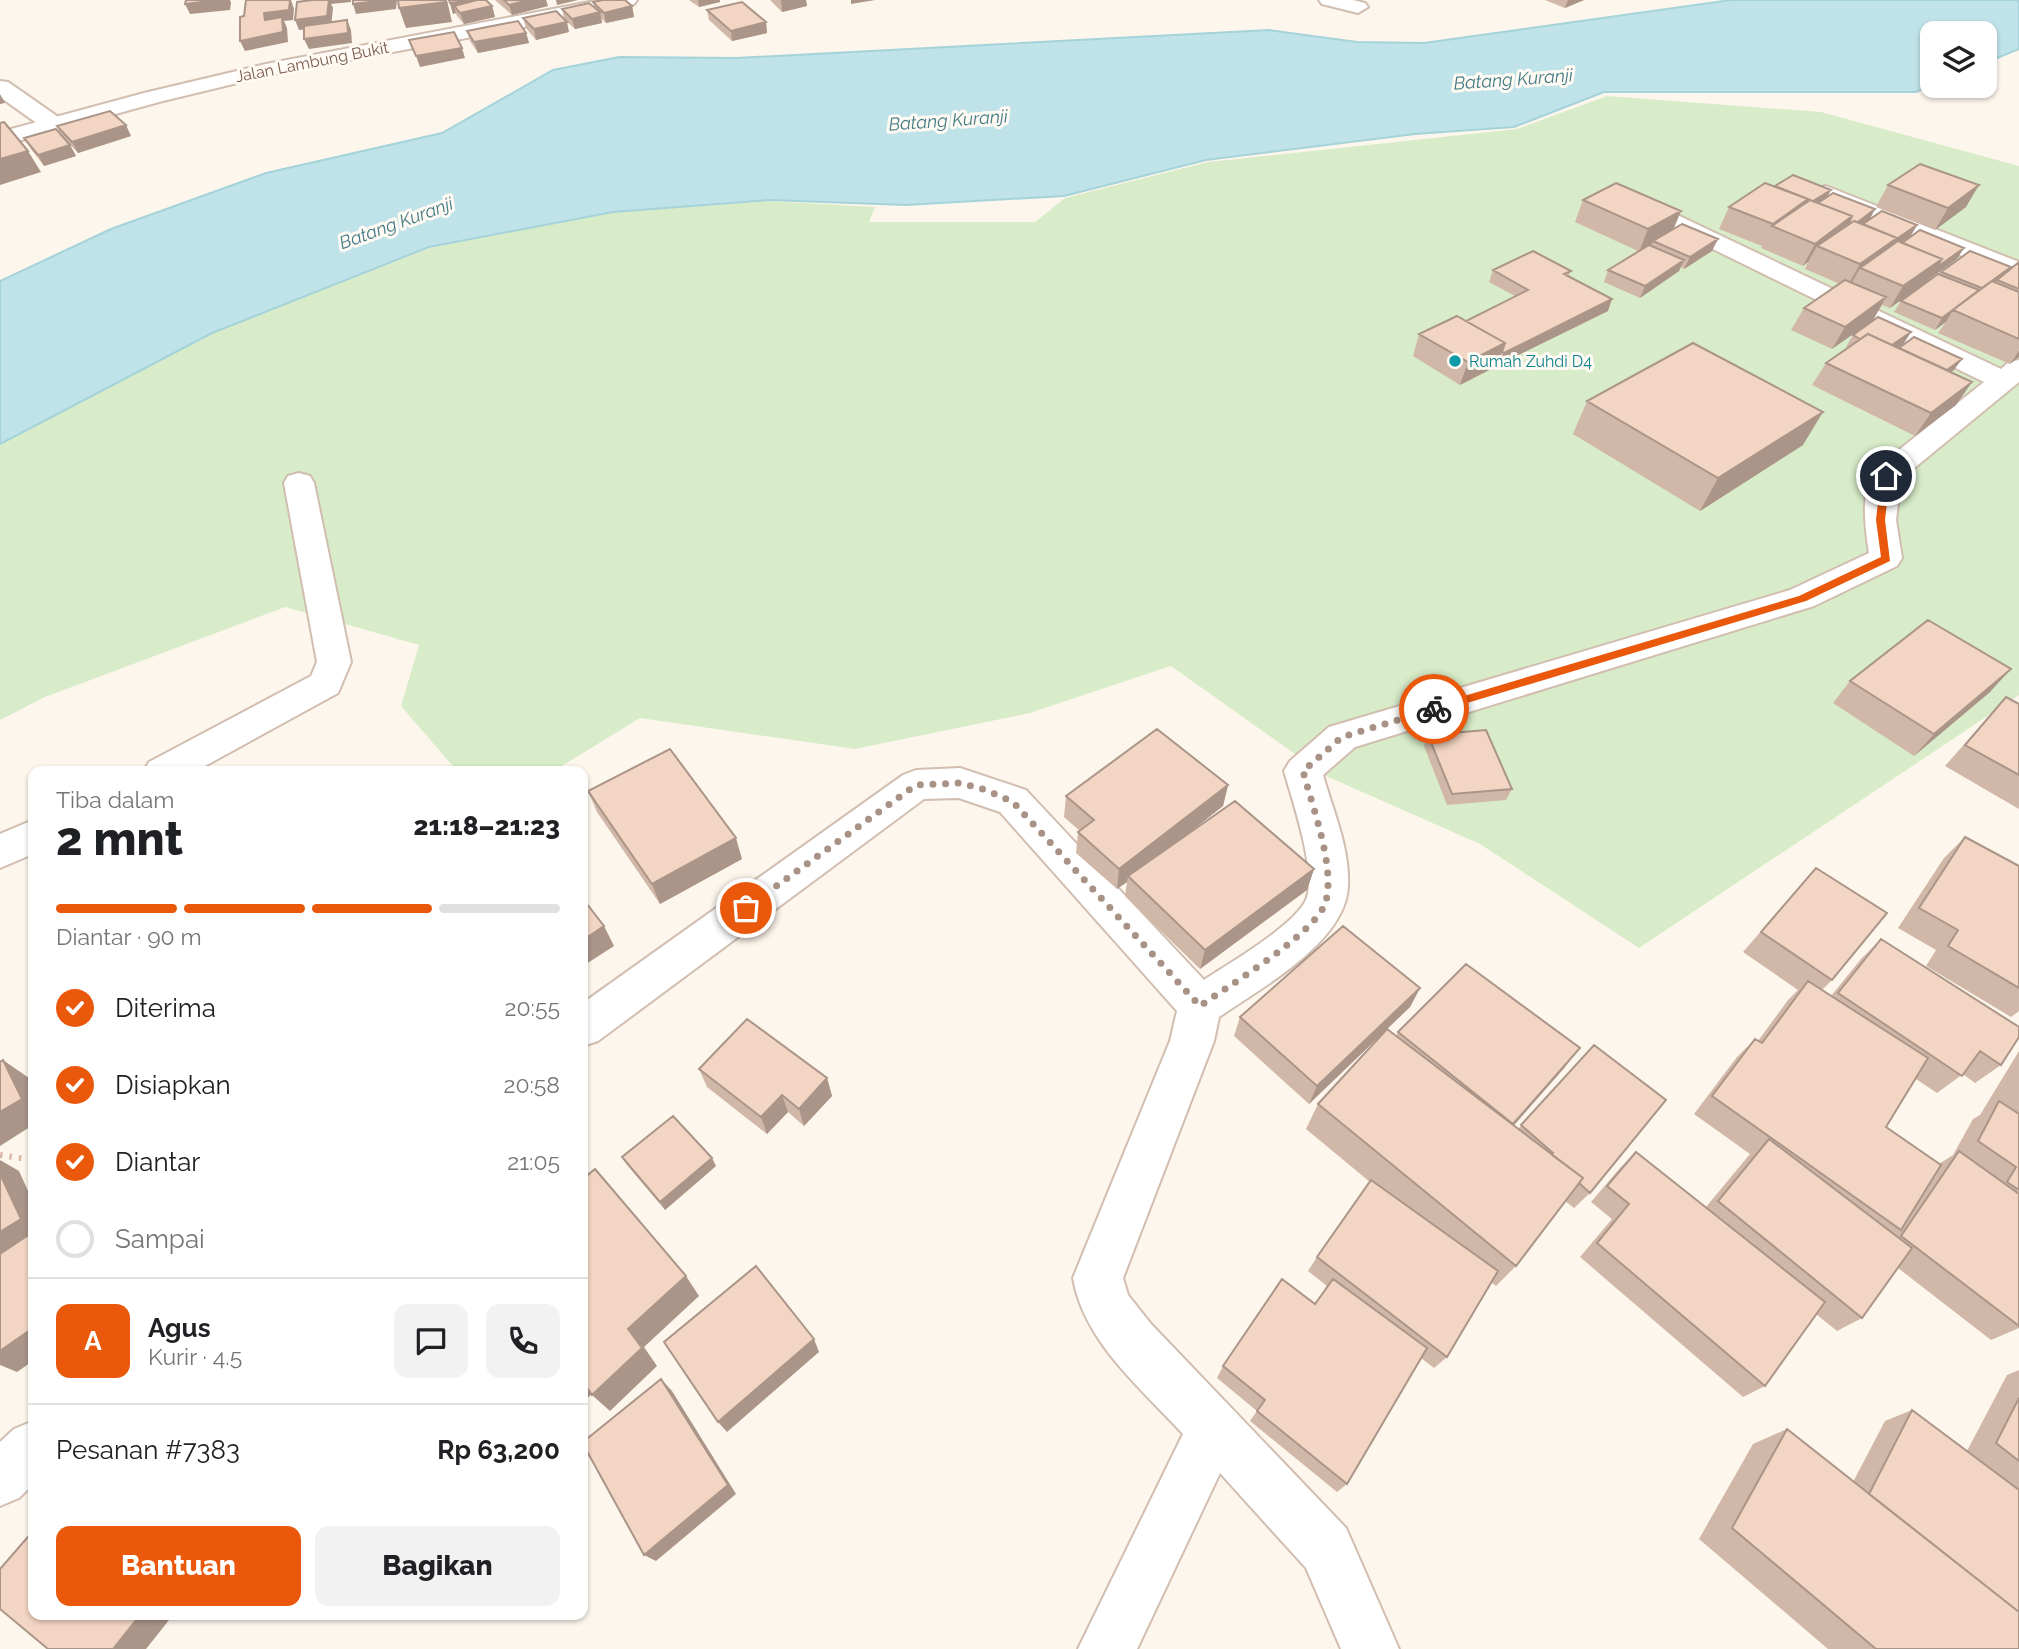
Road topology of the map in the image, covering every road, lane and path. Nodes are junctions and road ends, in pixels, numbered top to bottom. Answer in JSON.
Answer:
{"nodes":[{"id":1,"x":623,"y":0,"type":"edge"},
{"id":2,"x":1329,"y":0,"type":"edge"},
{"id":3,"x":1358,"y":7,"type":"dead end"},
{"id":4,"x":0,"y":87,"type":"edge"},
{"id":5,"x":53,"y":124,"type":"junction"},
{"id":6,"x":0,"y":139,"type":"edge"},
{"id":7,"x":1810,"y":186,"type":"edge"},
{"id":8,"x":1627,"y":198,"type":"edge"},
{"id":9,"x":2019,"y":271,"type":"edge"},
{"id":10,"x":2011,"y":374,"type":"edge"},
{"id":11,"x":299,"y":483,"type":"dead end"},
{"id":12,"x":173,"y":766,"type":"edge"},
{"id":13,"x":28,"y":838,"type":"edge"},
{"id":14,"x":0,"y":852,"type":"edge"},
{"id":15,"x":1200,"y":1006,"type":"junction"},
{"id":16,"x":588,"y":1023,"type":"edge"},
{"id":17,"x":0,"y":1155,"type":"edge"},
{"id":18,"x":28,"y":1159,"type":"edge"},
{"id":19,"x":1214,"y":1427,"type":"junction"},
{"id":20,"x":28,"y":1453,"type":"edge"},
{"id":21,"x":0,"y":1479,"type":"edge"},
{"id":22,"x":1107,"y":1649,"type":"edge"},
{"id":23,"x":1370,"y":1649,"type":"edge"}],
"edges":[{"from":1,"to":5,"type":"street","name":"Jalan Lambung Bukit"},
{"from":2,"to":3,"type":"street"},
{"from":4,"to":5,"type":"street"},
{"from":5,"to":6,"type":"street","name":"Jalan Lambung Bukit"},
{"from":7,"to":9,"type":"street"},
{"from":8,"to":10,"type":"street"},
{"from":10,"to":15,"type":"street"},
{"from":11,"to":12,"type":"street"},
{"from":13,"to":14,"type":"street"},
{"from":15,"to":16,"type":"street"},
{"from":15,"to":19,"type":"street"},
{"from":17,"to":18,"type":"path"},
{"from":19,"to":22,"type":"street"},
{"from":19,"to":23,"type":"street"},
{"from":20,"to":21,"type":"street"}]}
